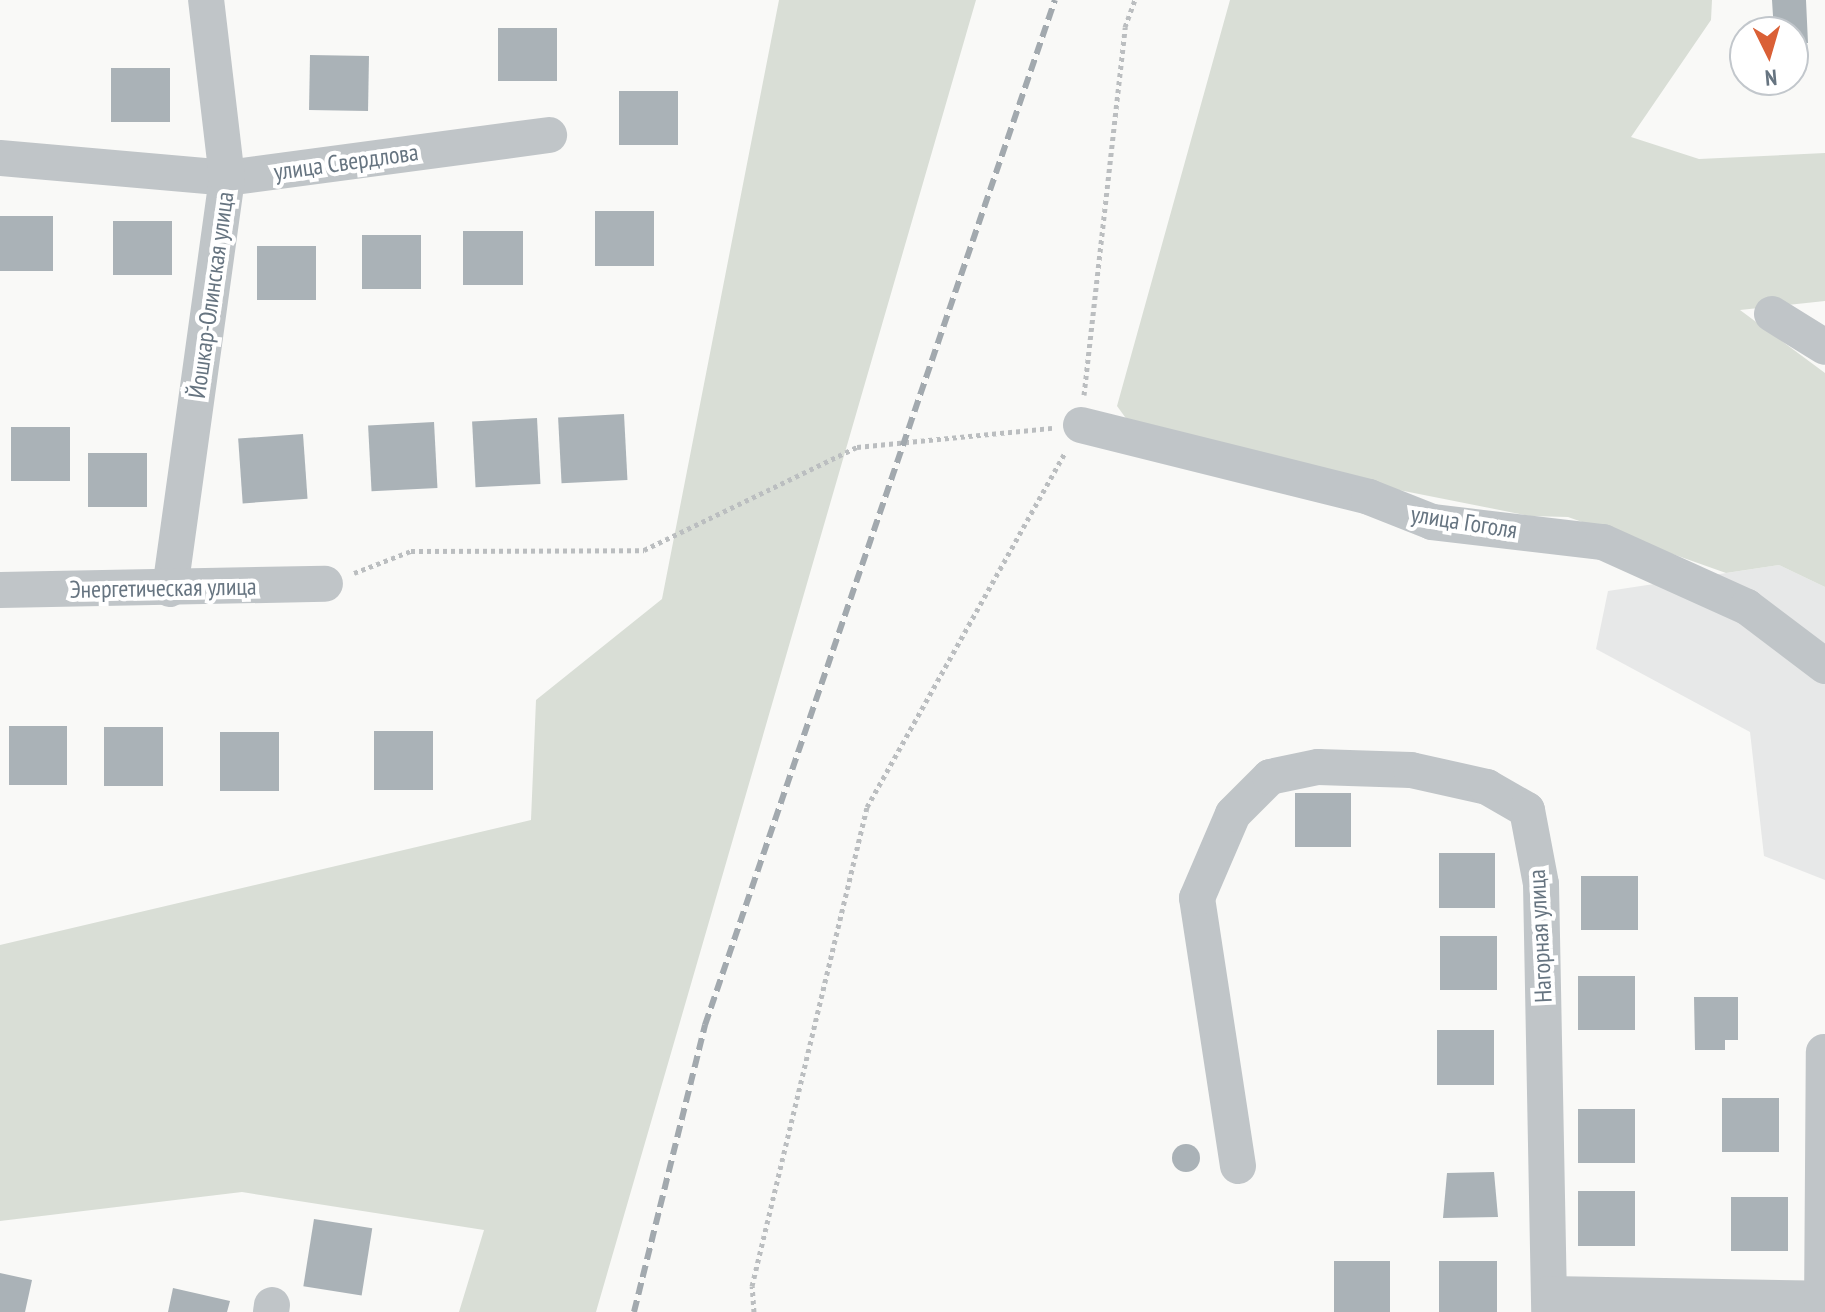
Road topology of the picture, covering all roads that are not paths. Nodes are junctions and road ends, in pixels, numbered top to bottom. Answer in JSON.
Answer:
{"nodes":[{"id":1,"x":206,"y":0,"type":"edge"},
{"id":2,"x":549,"y":135,"type":"dead end"},
{"id":3,"x":0,"y":158,"type":"edge"},
{"id":4,"x":227,"y":178,"type":"junction"},
{"id":5,"x":1772,"y":314,"type":"dead end"},
{"id":6,"x":1825,"y":347,"type":"edge"},
{"id":7,"x":1081,"y":425,"type":"road end"},
{"id":8,"x":325,"y":584,"type":"road end"},
{"id":9,"x":170,"y":589,"type":"junction"},
{"id":10,"x":0,"y":590,"type":"edge"},
{"id":11,"x":1825,"y":666,"type":"edge"},
{"id":12,"x":1824,"y":1052,"type":"edge"},
{"id":13,"x":1238,"y":1166,"type":"dead end"},
{"id":14,"x":1549,"y":1303,"type":"edge"},
{"id":15,"x":1823,"y":1303,"type":"edge"}],
"edges":[{"from":1,"to":4,"type":"street","name":"Йошкар-Олинская улица"},
{"from":2,"to":4,"type":"street","name":"улица Свердлова"},
{"from":3,"to":4,"type":"street","name":"улица Свердлова"},
{"from":4,"to":9,"type":"street","name":"Йошкар-Олинская улица"},
{"from":5,"to":6,"type":"street"},
{"from":7,"to":11,"type":"street","name":"улица Гоголя"},
{"from":8,"to":9,"type":"street","name":"Энергетическая улица"},
{"from":9,"to":10,"type":"street","name":"Энергетическая улица"},
{"from":12,"to":15,"type":"street"},
{"from":13,"to":14,"type":"street","name":"Нагорная улица"},
{"from":14,"to":15,"type":"street"}]}
